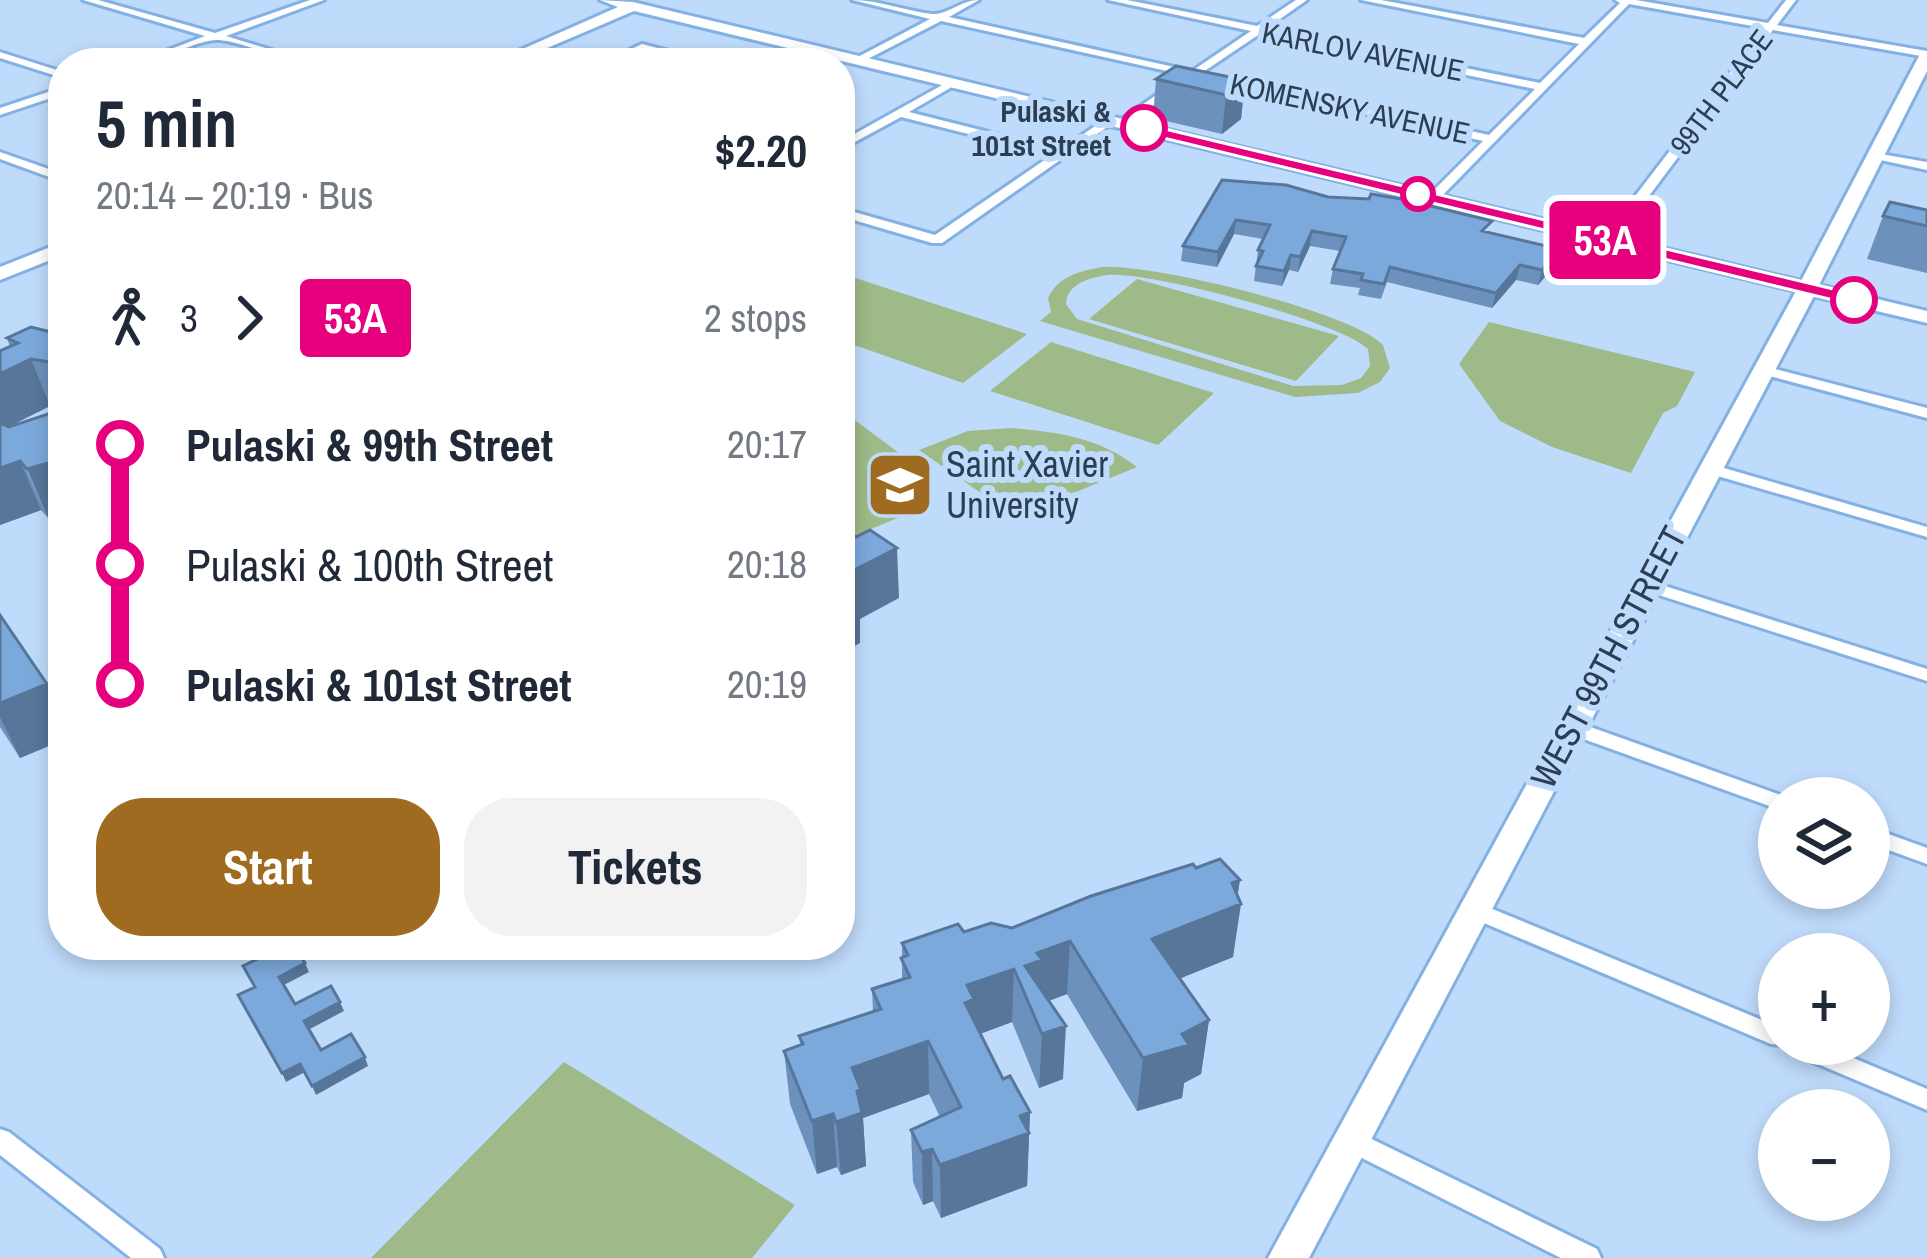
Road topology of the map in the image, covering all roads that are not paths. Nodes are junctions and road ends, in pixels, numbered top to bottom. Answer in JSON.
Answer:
{"nodes":[{"id":1,"x":88,"y":0,"type":"edge"},
{"id":2,"x":320,"y":0,"type":"edge"},
{"id":3,"x":607,"y":0,"type":"edge"},
{"id":4,"x":856,"y":0,"type":"edge"},
{"id":5,"x":974,"y":0,"type":"edge"},
{"id":6,"x":1113,"y":0,"type":"edge"},
{"id":7,"x":1302,"y":0,"type":"edge"},
{"id":8,"x":1366,"y":0,"type":"edge"},
{"id":9,"x":1625,"y":0,"type":"edge"},
{"id":10,"x":1791,"y":0,"type":"edge"},
{"id":11,"x":641,"y":3,"type":"edge"},
{"id":12,"x":940,"y":18,"type":"junction"},
{"id":13,"x":1771,"y":27,"type":"junction"},
{"id":14,"x":1259,"y":30,"type":"junction"},
{"id":15,"x":216,"y":36,"type":"junction"},
{"id":16,"x":1587,"y":42,"type":"junction"},
{"id":17,"x":182,"y":48,"type":"edge"},
{"id":18,"x":257,"y":48,"type":"edge"},
{"id":19,"x":534,"y":48,"type":"edge"},
{"id":20,"x":812,"y":48,"type":"edge"},
{"id":21,"x":0,"y":55,"type":"edge"},
{"id":22,"x":1927,"y":55,"type":"edge"},
{"id":23,"x":855,"y":59,"type":"edge"},
{"id":24,"x":860,"y":60,"type":"junction"},
{"id":25,"x":48,"y":70,"type":"edge"},
{"id":26,"x":1194,"y":74,"type":"junction"},
{"id":27,"x":953,"y":82,"type":"junction"},
{"id":28,"x":1542,"y":87,"type":"junction"},
{"id":29,"x":48,"y":95,"type":"edge"},
{"id":30,"x":0,"y":112,"type":"edge"},
{"id":31,"x":899,"y":113,"type":"junction"},
{"id":32,"x":1117,"y":122,"type":"junction"},
{"id":33,"x":855,"y":139,"type":"edge"},
{"id":34,"x":1491,"y":139,"type":"junction"},
{"id":35,"x":1062,"y":154,"type":"junction"},
{"id":36,"x":0,"y":155,"type":"edge"},
{"id":37,"x":1875,"y":156,"type":"junction"},
{"id":38,"x":1927,"y":166,"type":"edge"},
{"id":39,"x":48,"y":173,"type":"edge"},
{"id":40,"x":1433,"y":198,"type":"junction"},
{"id":41,"x":855,"y":216,"type":"edge"},
{"id":42,"x":1607,"y":241,"type":"junction"},
{"id":43,"x":48,"y":254,"type":"edge"},
{"id":44,"x":0,"y":274,"type":"edge"},
{"id":45,"x":1808,"y":289,"type":"junction"},
{"id":46,"x":1927,"y":317,"type":"edge"},
{"id":47,"x":1763,"y":370,"type":"junction"},
{"id":48,"x":1927,"y":413,"type":"edge"},
{"id":49,"x":1710,"y":469,"type":"junction"},
{"id":50,"x":1927,"y":532,"type":"edge"},
{"id":51,"x":1646,"y":585,"type":"junction"},
{"id":52,"x":1927,"y":675,"type":"edge"},
{"id":53,"x":1571,"y":727,"type":"junction"},
{"id":54,"x":1758,"y":794,"type":"edge"},
{"id":55,"x":1890,"y":843,"type":"edge"},
{"id":56,"x":1927,"y":856,"type":"edge"},
{"id":57,"x":1473,"y":909,"type":"junction"},
{"id":58,"x":1758,"y":1028,"type":"edge"},
{"id":59,"x":1844,"y":1065,"type":"edge"},
{"id":60,"x":1927,"y":1100,"type":"edge"},
{"id":61,"x":0,"y":1139,"type":"edge"},
{"id":62,"x":1349,"y":1139,"type":"junction"},
{"id":63,"x":151,"y":1258,"type":"edge"},
{"id":64,"x":1288,"y":1258,"type":"edge"},
{"id":65,"x":1588,"y":1258,"type":"edge"}],
"edges":[{"from":1,"to":15,"type":"street"},
{"from":2,"to":15,"type":"street"},
{"from":3,"to":11,"type":"main road"},
{"from":4,"to":12,"type":"street","name":"KOMENSKY AVENUE"},
{"from":5,"to":12,"type":"street"},
{"from":6,"to":14,"type":"street","name":"KARLOV AVENUE"},
{"from":7,"to":14,"type":"street"},
{"from":8,"to":16,"type":"street"},
{"from":9,"to":13,"type":"street"},
{"from":9,"to":16,"type":"street"},
{"from":10,"to":13,"type":"street","name":"99TH PLACE"},
{"from":11,"to":19,"type":"main road"},
{"from":11,"to":20,"type":"main road"},
{"from":12,"to":24,"type":"street"},
{"from":12,"to":26,"type":"street","name":"KOMENSKY AVENUE"},
{"from":13,"to":22,"type":"street"},
{"from":13,"to":42,"type":"street","name":"99TH PLACE"},
{"from":14,"to":26,"type":"street"},
{"from":14,"to":28,"type":"street","name":"KARLOV AVENUE"},
{"from":15,"to":17,"type":"street"},
{"from":15,"to":18,"type":"street"},
{"from":16,"to":28,"type":"street"},
{"from":21,"to":25,"type":"street"},
{"from":22,"to":37,"type":"main road","name":"WEST 99TH STREET"},
{"from":23,"to":24,"type":"main road"},
{"from":24,"to":27,"type":"main road"},
{"from":26,"to":32,"type":"street"},
{"from":26,"to":34,"type":"street","name":"KOMENSKY AVENUE"},
{"from":27,"to":31,"type":"street"},
{"from":27,"to":32,"type":"main road"},
{"from":28,"to":34,"type":"street"},
{"from":29,"to":30,"type":"street"},
{"from":31,"to":33,"type":"street"},
{"from":31,"to":35,"type":"street"},
{"from":32,"to":35,"type":"street"},
{"from":32,"to":40,"type":"main road"},
{"from":34,"to":40,"type":"street"},
{"from":35,"to":41,"type":"street"},
{"from":36,"to":39,"type":"street"},
{"from":37,"to":38,"type":"street"},
{"from":37,"to":45,"type":"main road","name":"WEST 99TH STREET"},
{"from":40,"to":42,"type":"main road"},
{"from":42,"to":45,"type":"main road"},
{"from":43,"to":44,"type":"main road"},
{"from":45,"to":46,"type":"main road"},
{"from":45,"to":47,"type":"main road","name":"WEST 99TH STREET"},
{"from":47,"to":48,"type":"street"},
{"from":47,"to":49,"type":"main road","name":"WEST 99TH STREET"},
{"from":49,"to":50,"type":"street"},
{"from":49,"to":51,"type":"main road","name":"WEST 99TH STREET"},
{"from":51,"to":52,"type":"street"},
{"from":51,"to":53,"type":"main road","name":"WEST 99TH STREET"},
{"from":53,"to":54,"type":"street"},
{"from":53,"to":57,"type":"main road","name":"WEST 99TH STREET"},
{"from":55,"to":56,"type":"street"},
{"from":57,"to":58,"type":"street"},
{"from":57,"to":62,"type":"main road","name":"WEST 99TH STREET"},
{"from":59,"to":60,"type":"street"},
{"from":61,"to":63,"type":"street"},
{"from":62,"to":64,"type":"main road","name":"WEST 99TH STREET"},
{"from":62,"to":65,"type":"street"}]}
